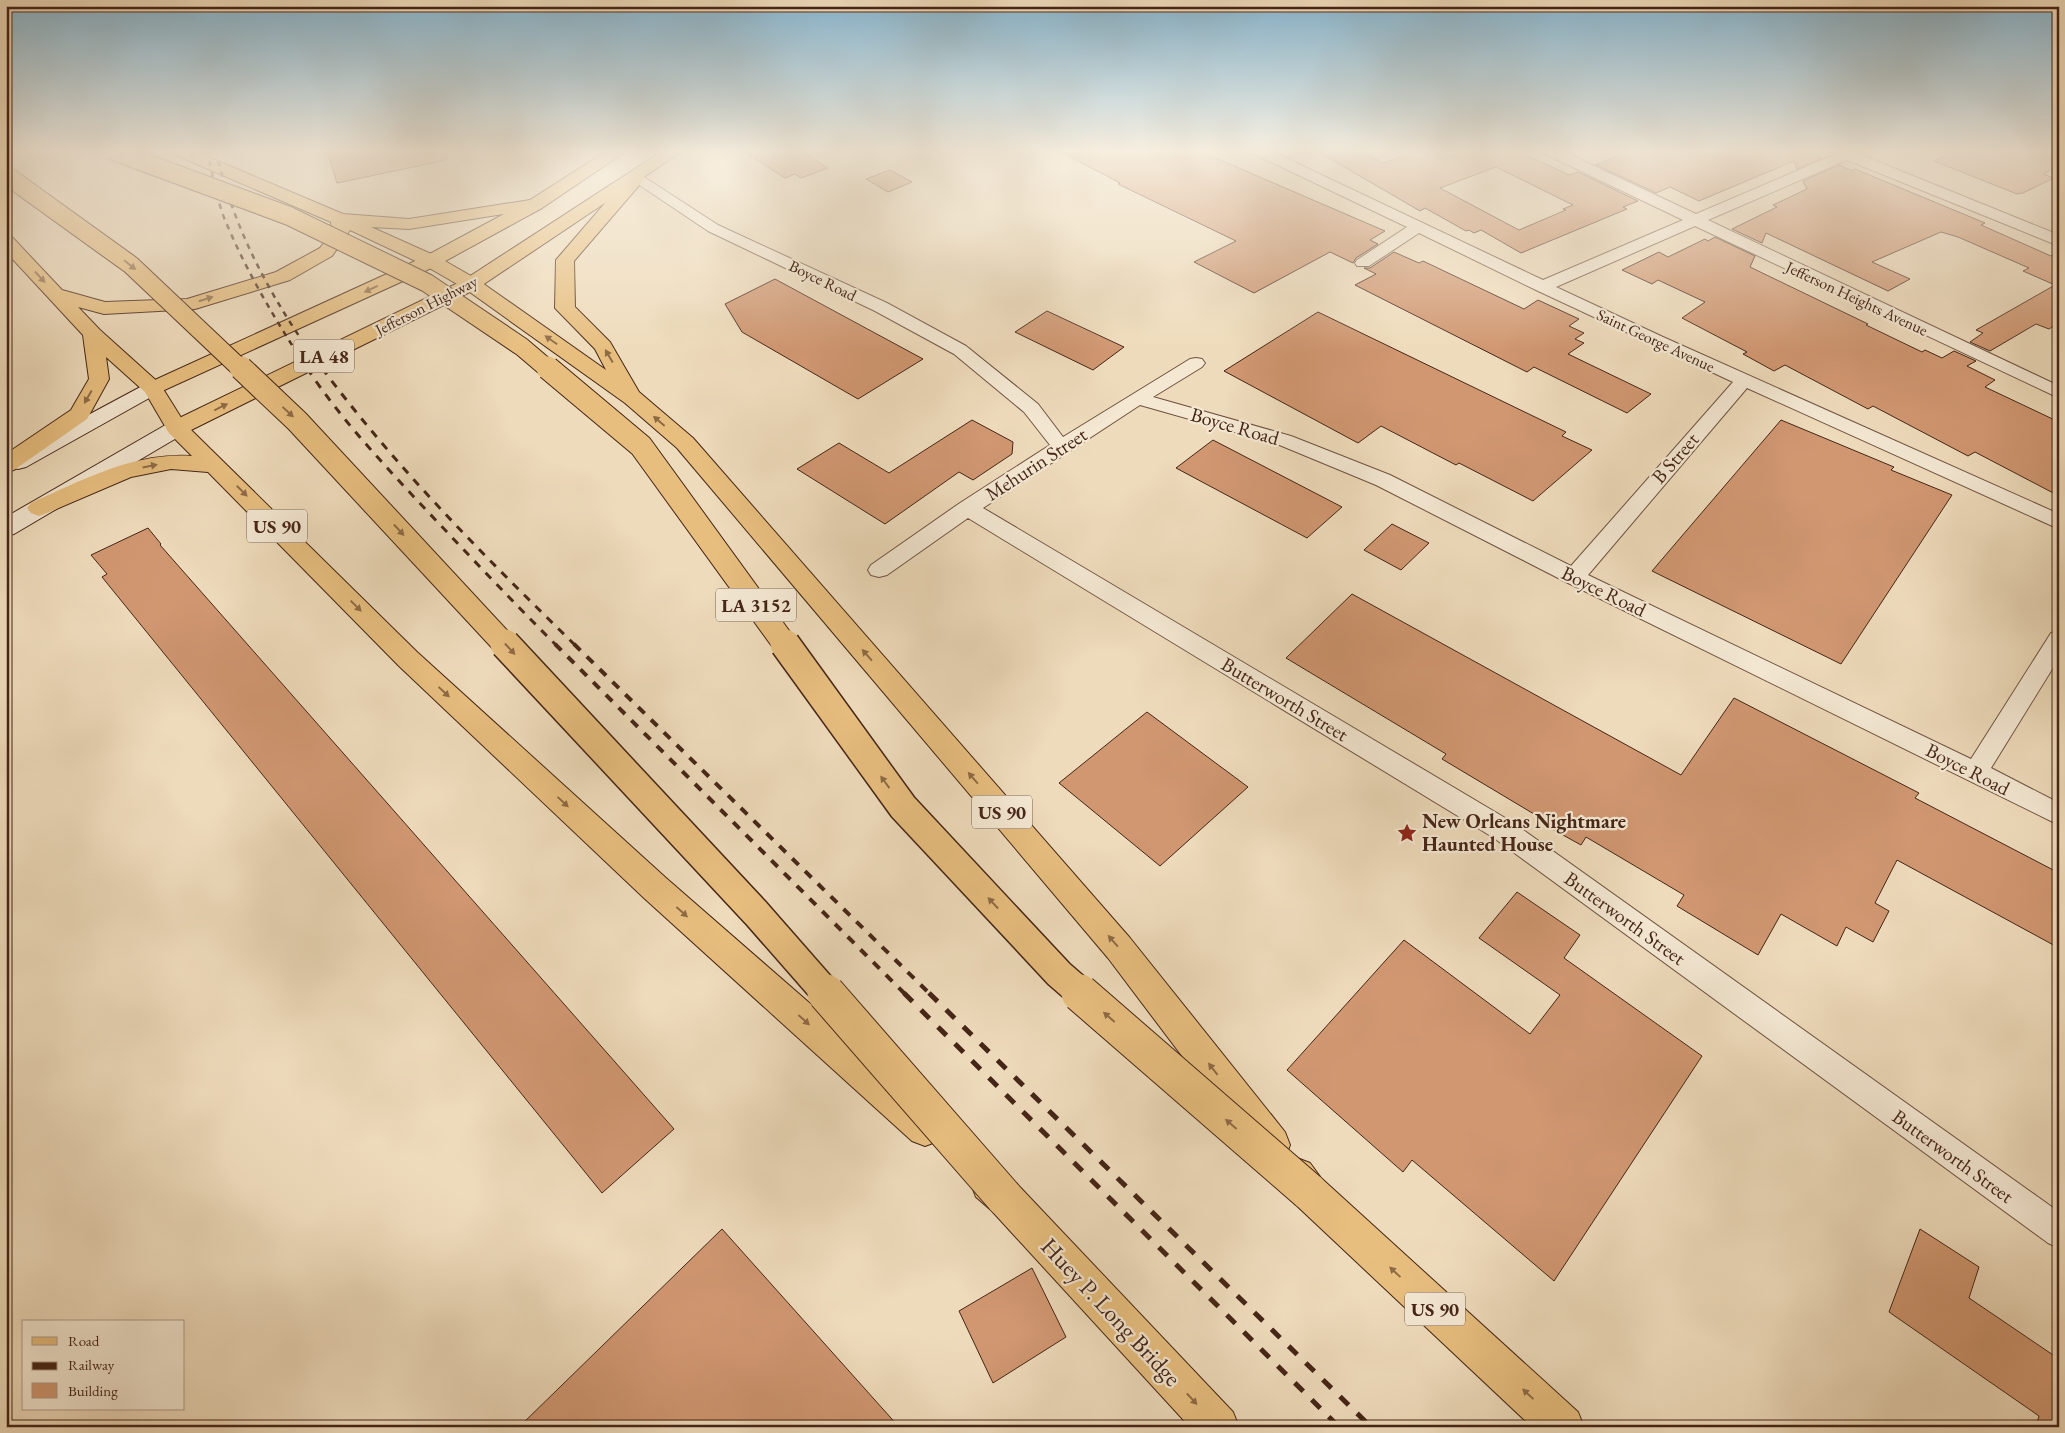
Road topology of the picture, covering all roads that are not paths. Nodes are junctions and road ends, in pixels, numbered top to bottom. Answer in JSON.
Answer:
{"nodes":[{"id":1,"x":64,"y":217,"type":"edge"},
{"id":2,"x":291,"y":217,"type":"edge"},
{"id":3,"x":335,"y":217,"type":"edge"},
{"id":4,"x":454,"y":217,"type":"edge"},
{"id":5,"x":512,"y":217,"type":"edge"},
{"id":6,"x":575,"y":217,"type":"edge"},
{"id":7,"x":603,"y":217,"type":"edge"},
{"id":8,"x":696,"y":217,"type":"edge"},
{"id":9,"x":1397,"y":217,"type":"edge"},
{"id":10,"x":1687,"y":217,"type":"edge"},
{"id":11,"x":1700,"y":217,"type":"edge"},
{"id":12,"x":2002,"y":217,"type":"edge"},
{"id":13,"x":340,"y":219,"type":"junction"},
{"id":14,"x":1693,"y":220,"type":"junction"},
{"id":15,"x":1418,"y":227,"type":"junction"},
{"id":16,"x":6,"y":241,"type":"edge"},
{"id":17,"x":2059,"y":241,"type":"edge"},
{"id":18,"x":431,"y":261,"type":"junction"},
{"id":19,"x":1363,"y":263,"type":"dead end"},
{"id":20,"x":471,"y":284,"type":"junction"},
{"id":21,"x":1542,"y":287,"type":"junction"},
{"id":22,"x":55,"y":294,"type":"junction"},
{"id":23,"x":93,"y":334,"type":"junction"},
{"id":24,"x":1196,"y":362,"type":"dead end"},
{"id":25,"x":1743,"y":380,"type":"junction"},
{"id":26,"x":153,"y":388,"type":"junction"},
{"id":27,"x":2059,"y":393,"type":"edge"},
{"id":28,"x":633,"y":398,"type":"junction"},
{"id":29,"x":1137,"y":398,"type":"junction"},
{"id":30,"x":177,"y":428,"type":"junction"},
{"id":31,"x":1061,"y":447,"type":"junction"},
{"id":32,"x":216,"y":465,"type":"junction"},
{"id":33,"x":6,"y":467,"type":"edge"},
{"id":34,"x":40,"y":508,"type":"junction"},
{"id":35,"x":967,"y":508,"type":"junction"},
{"id":36,"x":2059,"y":522,"type":"edge"},
{"id":37,"x":6,"y":528,"type":"edge"},
{"id":38,"x":879,"y":570,"type":"dead end"},
{"id":39,"x":1574,"y":576,"type":"junction"},
{"id":40,"x":2059,"y":639,"type":"edge"},
{"id":41,"x":1976,"y":772,"type":"junction"},
{"id":42,"x":2059,"y":815,"type":"edge"},
{"id":43,"x":1308,"y":1190,"type":"junction"},
{"id":44,"x":1004,"y":1197,"type":"junction"},
{"id":45,"x":2059,"y":1232,"type":"edge"},
{"id":46,"x":1218,"y":1427,"type":"edge"},
{"id":47,"x":1563,"y":1427,"type":"edge"}],
"edges":[{"from":1,"to":44,"type":"main road","one_way":true,"bridge":true},
{"from":43,"to":2,"type":"main road","number":"LA 3152","one_way":true,"bridge":true},
{"from":3,"to":13,"type":"main road"},
{"from":4,"to":13,"type":"main road"},
{"from":5,"to":18,"type":"main road","name":"Jefferson Highway"},
{"from":6,"to":20,"type":"main road","name":"Jefferson Highway","number":"LA 48"},
{"from":28,"to":7,"type":"main road","number":"US 90","one_way":true},
{"from":8,"to":31,"type":"street","name":"Boyce Road"},
{"from":9,"to":15,"type":"street","name":"Saint George Avenue"},
{"from":10,"to":14,"type":"street","name":"Jefferson Heights Avenue"},
{"from":11,"to":14,"type":"street"},
{"from":12,"to":17,"type":"street"},
{"from":13,"to":18,"type":"main road"},
{"from":22,"to":13,"type":"main road","one_way":true},
{"from":14,"to":21,"type":"street"},
{"from":14,"to":27,"type":"street","name":"Jefferson Heights Avenue"},
{"from":15,"to":19,"type":"street"},
{"from":15,"to":21,"type":"street","name":"Saint George Avenue"},
{"from":16,"to":22,"type":"main road","one_way":true},
{"from":18,"to":20,"type":"main road"},
{"from":18,"to":26,"type":"main road","name":"Jefferson Highway","one_way":true},
{"from":28,"to":20,"type":"main road","one_way":true},
{"from":30,"to":20,"type":"main road","name":"Jefferson Highway","number":"LA 48","one_way":true},
{"from":21,"to":25,"type":"street","name":"Saint George Avenue"},
{"from":22,"to":23,"type":"main road"},
{"from":23,"to":26,"type":"main road"},
{"from":23,"to":33,"type":"main road","one_way":true},
{"from":24,"to":29,"type":"street","name":"Mehurin Street"},
{"from":25,"to":36,"type":"street","name":"Saint George Avenue"},
{"from":25,"to":39,"type":"street","name":"B Street"},
{"from":26,"to":30,"type":"main road","number":"US 90"},
{"from":26,"to":33,"type":"main road","name":"Jefferson Highway"},
{"from":43,"to":28,"type":"main road","number":"US 90","one_way":true,"bridge":true},
{"from":29,"to":31,"type":"street","name":"Mehurin Street"},
{"from":29,"to":39,"type":"street","name":"Boyce Road"},
{"from":30,"to":32,"type":"main road","number":"US 90"},
{"from":30,"to":34,"type":"main road","name":"Jefferson Highway","number":"LA 48"},
{"from":31,"to":35,"type":"street","name":"Mehurin Street"},
{"from":34,"to":32,"type":"main road","one_way":true},
{"from":32,"to":44,"type":"main road","number":"US 90","one_way":true,"bridge":true},
{"from":34,"to":37,"type":"main road","name":"Jefferson Highway","number":"LA 48"},
{"from":35,"to":38,"type":"street","name":"Mehurin Street"},
{"from":35,"to":45,"type":"street","name":"Butterworth Street"},
{"from":39,"to":41,"type":"street","name":"Boyce Road"},
{"from":40,"to":41,"type":"street"},
{"from":41,"to":42,"type":"street","name":"Boyce Road"},
{"from":47,"to":43,"type":"main road","number":"US 90","one_way":true},
{"from":44,"to":46,"type":"main road","name":"Huey P. Long Bridge","number":"US 90","one_way":true}]}
